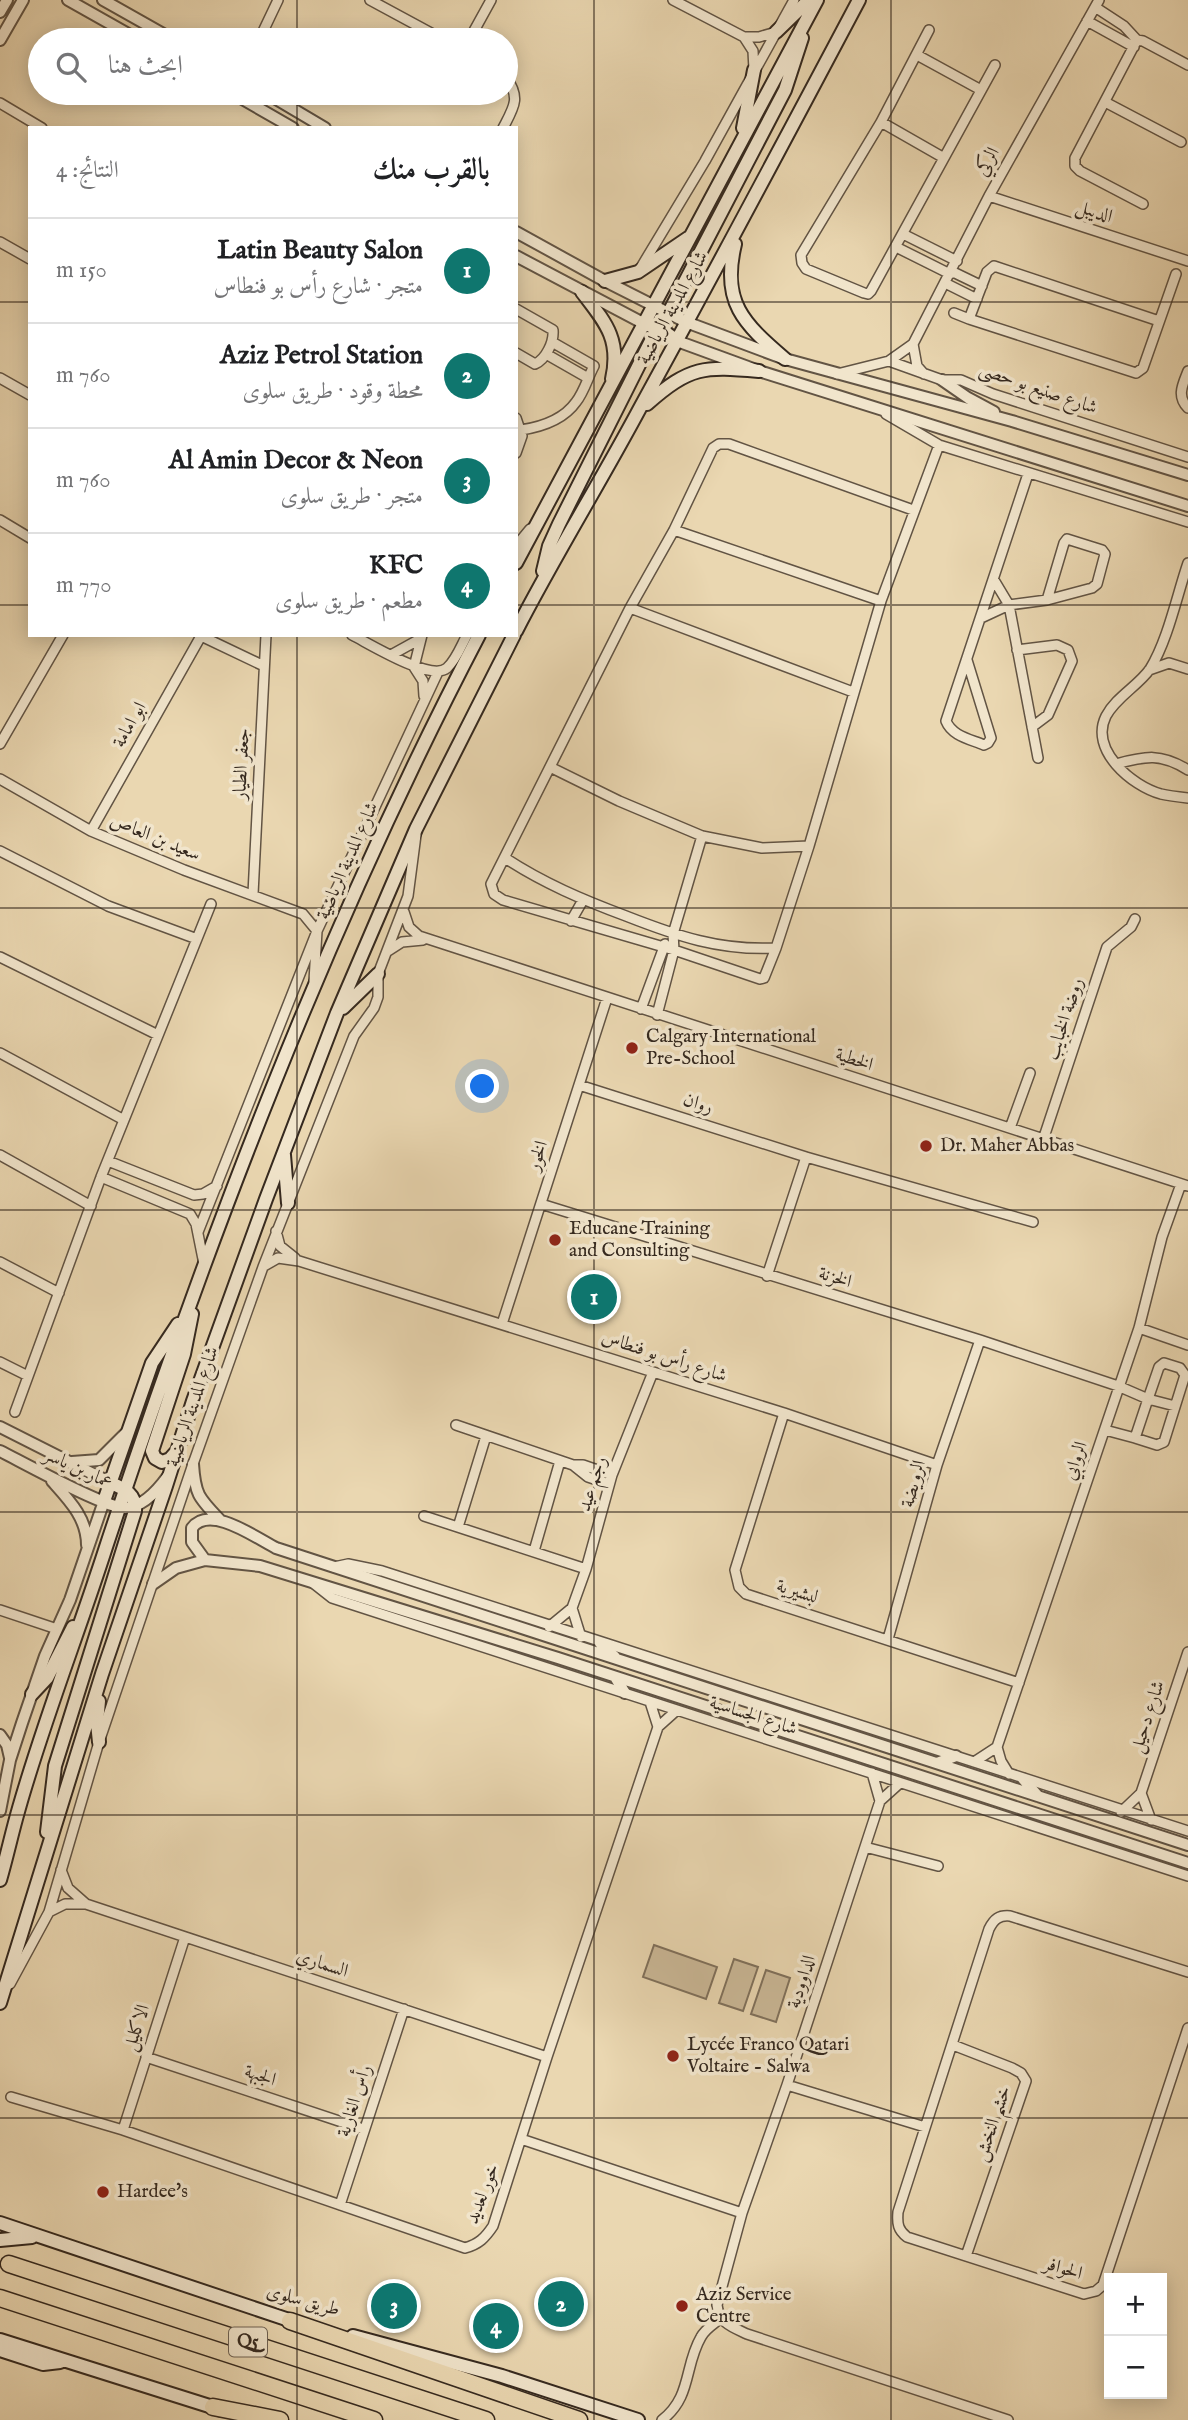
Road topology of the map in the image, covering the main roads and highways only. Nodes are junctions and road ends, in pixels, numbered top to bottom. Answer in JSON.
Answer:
{"nodes":[{"id":1,"x":809,"y":0,"type":"edge"},
{"id":2,"x":817,"y":0,"type":"edge"},
{"id":3,"x":859,"y":0,"type":"edge"},
{"id":4,"x":807,"y":18,"type":"junction"},
{"id":5,"x":776,"y":32,"type":"road end"},
{"id":6,"x":754,"y":70,"type":"road end"},
{"id":7,"x":740,"y":141,"type":"junction"},
{"id":8,"x":738,"y":229,"type":"junction"},
{"id":9,"x":691,"y":236,"type":"junction"},
{"id":10,"x":605,"y":281,"type":"road end"},
{"id":11,"x":582,"y":292,"type":"road end"},
{"id":12,"x":651,"y":327,"type":"junction"},
{"id":13,"x":677,"y":341,"type":"junction"},
{"id":14,"x":785,"y":359,"type":"road end"},
{"id":15,"x":759,"y":372,"type":"road end"},
{"id":16,"x":610,"y":391,"type":"junction"},
{"id":17,"x":639,"y":411,"type":"junction"},
{"id":18,"x":518,"y":559,"type":"edge"},
{"id":19,"x":540,"y":585,"type":"junction"},
{"id":20,"x":518,"y":627,"type":"edge"},
{"id":21,"x":478,"y":637,"type":"edge"},
{"id":22,"x":513,"y":637,"type":"edge"},
{"id":23,"x":378,"y":974,"type":"road end"},
{"id":24,"x":337,"y":1013,"type":"junction"},
{"id":25,"x":284,"y":1152,"type":"junction"},
{"id":26,"x":288,"y":1203,"type":"road end"},
{"id":27,"x":196,"y":1289,"type":"junction"},
{"id":28,"x":187,"y":1313,"type":"junction"},
{"id":29,"x":178,"y":1450,"type":"junction"},
{"id":30,"x":111,"y":1483,"type":"junction"},
{"id":31,"x":125,"y":1490,"type":"junction"},
{"id":32,"x":104,"y":1501,"type":"road end"},
{"id":33,"x":88,"y":1600,"type":"junction"},
{"id":34,"x":102,"y":1674,"type":"junction"},
{"id":35,"x":32,"y":1694,"type":"road end"},
{"id":36,"x":99,"y":1742,"type":"road end"},
{"id":37,"x":43,"y":1864,"type":"junction"},
{"id":38,"x":0,"y":1880,"type":"edge"},
{"id":39,"x":1,"y":2001,"type":"edge"},
{"id":40,"x":0,"y":2221,"type":"edge"},
{"id":41,"x":21,"y":2230,"type":"junction"},
{"id":42,"x":0,"y":2231,"type":"edge"},
{"id":43,"x":40,"y":2236,"type":"junction"},
{"id":44,"x":0,"y":2240,"type":"edge"},
{"id":45,"x":9,"y":2264,"type":"dead end"},
{"id":46,"x":0,"y":2298,"type":"edge"},
{"id":47,"x":290,"y":2321,"type":"junction"},
{"id":48,"x":0,"y":2333,"type":"edge"},
{"id":49,"x":0,"y":2340,"type":"edge"},
{"id":50,"x":0,"y":2350,"type":"edge"},
{"id":51,"x":30,"y":2350,"type":"junction"},
{"id":52,"x":67,"y":2362,"type":"junction"},
{"id":53,"x":213,"y":2407,"type":"junction"},
{"id":54,"x":248,"y":2420,"type":"edge"},
{"id":55,"x":280,"y":2420,"type":"edge"},
{"id":56,"x":374,"y":2420,"type":"edge"},
{"id":57,"x":486,"y":2420,"type":"edge"},
{"id":58,"x":579,"y":2420,"type":"edge"},
{"id":59,"x":638,"y":2420,"type":"edge"}],
"edges":[{"from":1,"to":5,"type":"main road"},
{"from":2,"to":4,"type":"main road","name":"شارع المدينة الرياضية"},
{"from":3,"to":8,"type":"main road","name":"شارع المدينة الرياضية"},
{"from":4,"to":7,"type":"main road","name":"شارع المدينة الرياضية"},
{"from":4,"to":13,"type":"main road"},
{"from":6,"to":7,"type":"main road"},
{"from":7,"to":9,"type":"main road","name":"شارع المدينة الرياضية"},
{"from":8,"to":13,"type":"main road","name":"شارع المدينة الرياضية"},
{"from":8,"to":14,"type":"main road"},
{"from":9,"to":10,"type":"main road"},
{"from":9,"to":12,"type":"main road","name":"شارع المدينة الرياضية"},
{"from":11,"to":16,"type":"main road"},
{"from":12,"to":16,"type":"main road","name":"شارع المدينة الرياضية"},
{"from":12,"to":19,"type":"main road"},
{"from":13,"to":17,"type":"main road","name":"شارع المدينة الرياضية"},
{"from":15,"to":17,"type":"main road"},
{"from":16,"to":18,"type":"main road","name":"شارع المدينة الرياضية"},
{"from":17,"to":19,"type":"main road","name":"شارع المدينة الرياضية"},
{"from":19,"to":20,"type":"main road","name":"شارع المدينة الرياضية"},
{"from":21,"to":27,"type":"main road","name":"شارع المدينة الرياضية"},
{"from":22,"to":24,"type":"main road","name":"شارع المدينة الرياضية"},
{"from":23,"to":24,"type":"main road"},
{"from":24,"to":25,"type":"main road","name":"شارع المدينة الرياضية"},
{"from":25,"to":26,"type":"main road"},
{"from":25,"to":29,"type":"main road","name":"شارع المدينة الرياضية"},
{"from":27,"to":28,"type":"main road","name":"شارع المدينة الرياضية"},
{"from":27,"to":29,"type":"main road"},
{"from":28,"to":30,"type":"main road"},
{"from":28,"to":31,"type":"main road","name":"شارع المدينة الرياضية"},
{"from":29,"to":34,"type":"main road","name":"شارع المدينة الرياضية"},
{"from":30,"to":31,"type":"main road"},
{"from":30,"to":32,"type":"main road"},
{"from":31,"to":33,"type":"main road","name":"شارع المدينة الرياضية"},
{"from":31,"to":37,"type":"main road"},
{"from":33,"to":35,"type":"main road"},
{"from":33,"to":38,"type":"main road","name":"شارع المدينة الرياضية"},
{"from":34,"to":36,"type":"main road"},
{"from":34,"to":37,"type":"main road","name":"شارع المدينة الرياضية"},
{"from":37,"to":39,"type":"main road","name":"شارع المدينة الرياضية"},
{"from":40,"to":41,"type":"main road"},
{"from":41,"to":42,"type":"main road"},
{"from":41,"to":43,"type":"main road","name":"طريق سلوى"},
{"from":43,"to":44,"type":"main road"},
{"from":43,"to":47,"type":"main road","name":"طريق سلوى"},
{"from":45,"to":57,"type":"highway","number":"Q5"},
{"from":46,"to":56,"type":"highway","number":"Q5"},
{"from":47,"to":58,"type":"highway"},
{"from":47,"to":59,"type":"main road","name":"طريق سلوى"},
{"from":48,"to":51,"type":"main road"},
{"from":49,"to":51,"type":"main road"},
{"from":50,"to":52,"type":"main road"},
{"from":51,"to":52,"type":"main road"},
{"from":52,"to":53,"type":"main road"},
{"from":53,"to":54,"type":"main road"},
{"from":53,"to":55,"type":"highway"}]}
